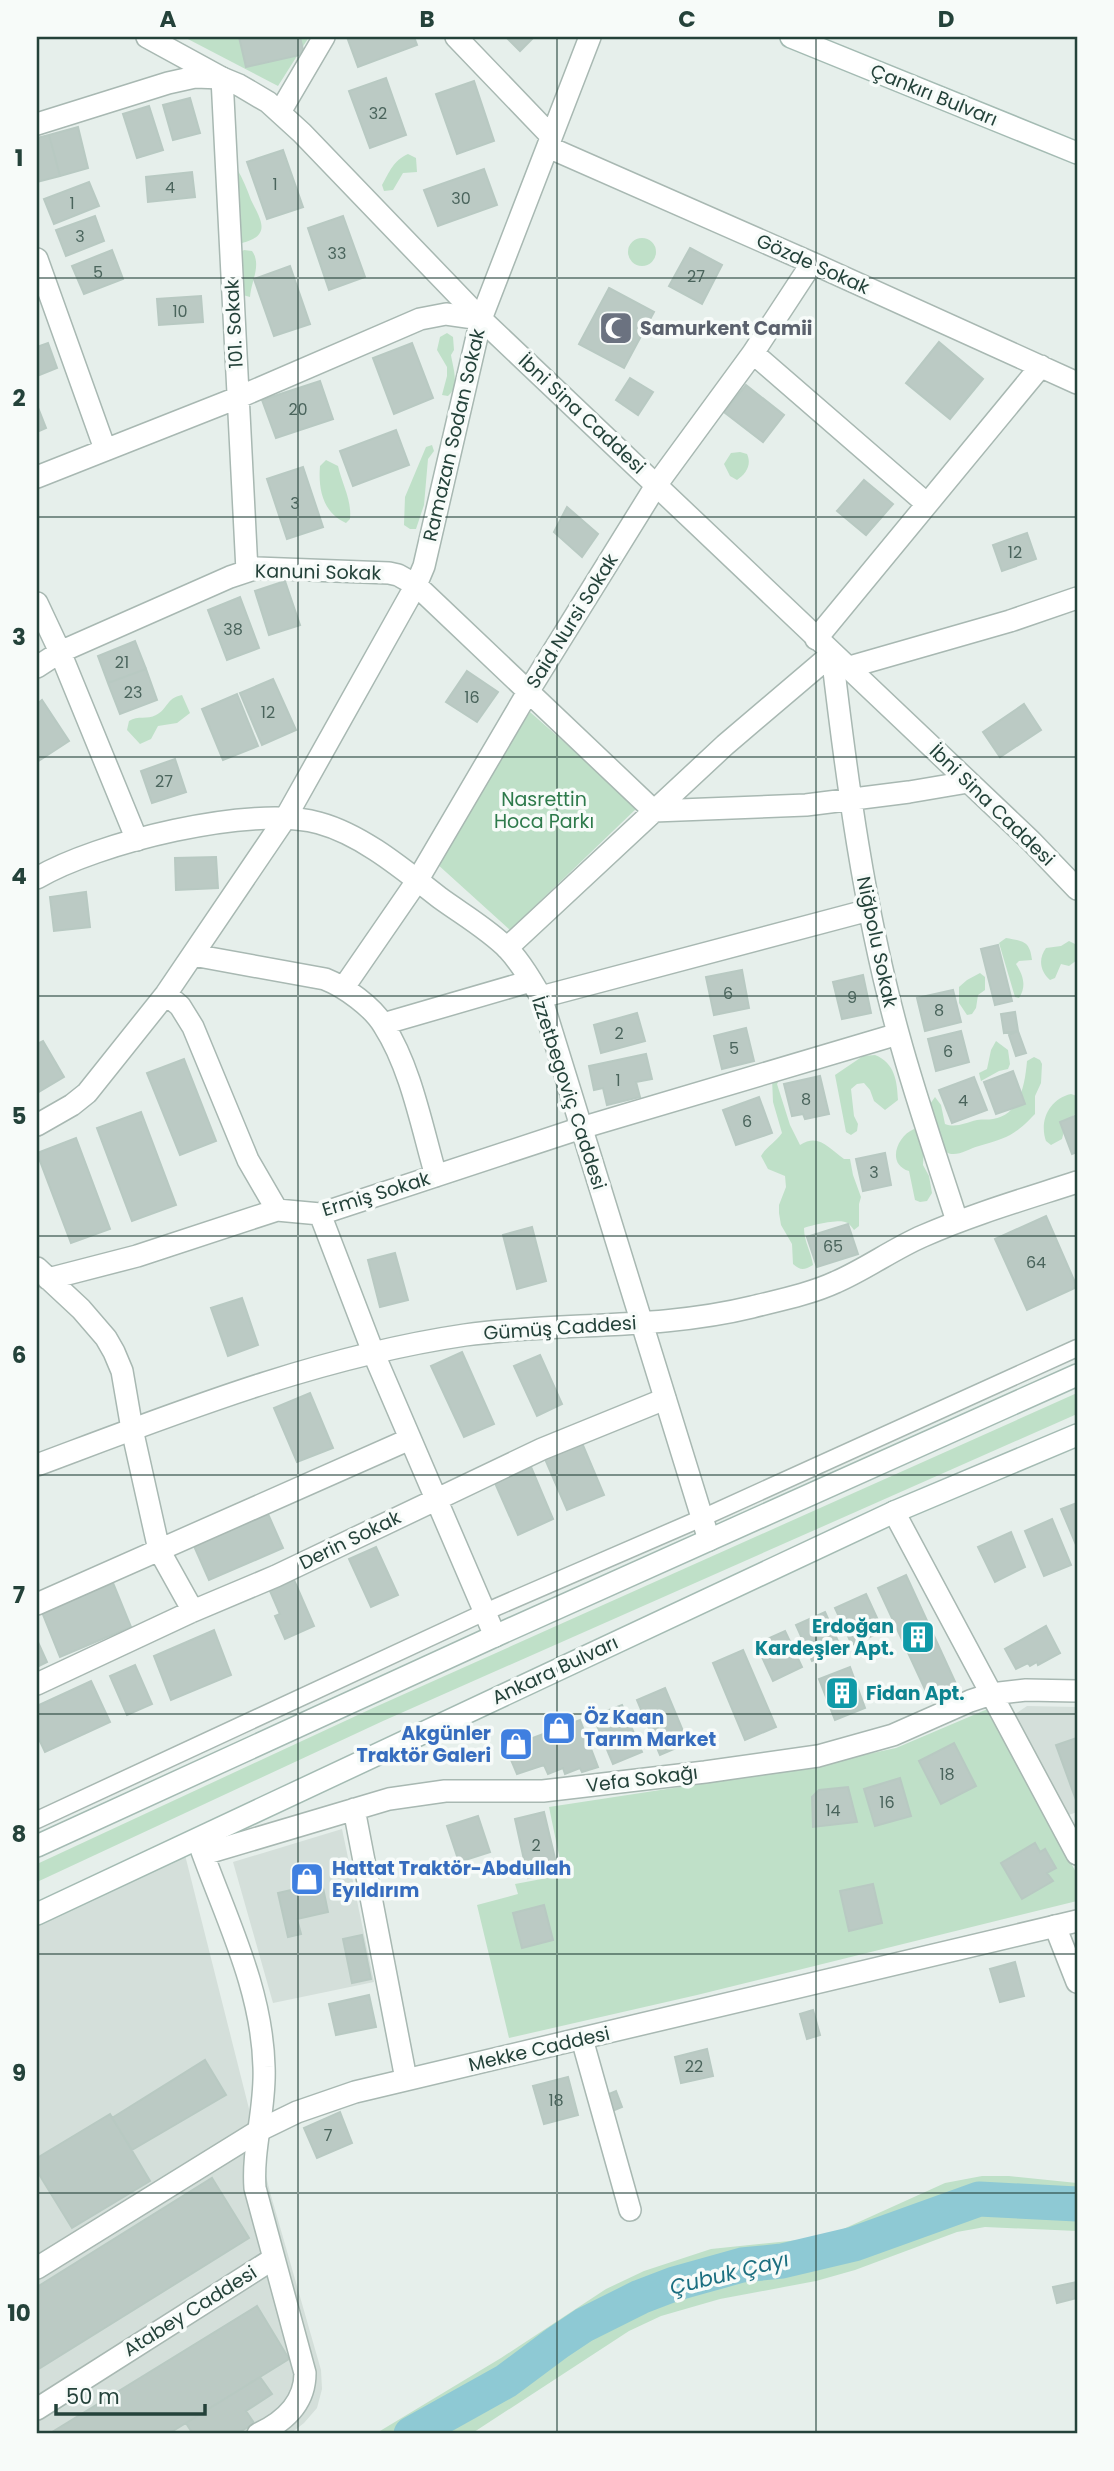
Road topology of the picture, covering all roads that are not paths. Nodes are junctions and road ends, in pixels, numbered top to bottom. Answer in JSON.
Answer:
{"nodes":[{"id":1,"x":148,"y":37,"type":"edge"},
{"id":2,"x":324,"y":37,"type":"edge"},
{"id":3,"x":456,"y":37,"type":"edge"},
{"id":4,"x":590,"y":37,"type":"edge"},
{"id":5,"x":797,"y":38,"type":"edge"},
{"id":6,"x":222,"y":78,"type":"junction"},
{"id":7,"x":280,"y":112,"type":"junction"},
{"id":8,"x":37,"y":124,"type":"edge"},
{"id":9,"x":549,"y":142,"type":"junction"},
{"id":10,"x":1077,"y":153,"type":"edge"},
{"id":11,"x":37,"y":260,"type":"edge"},
{"id":12,"x":812,"y":263,"type":"junction"},
{"id":13,"x":481,"y":319,"type":"junction"},
{"id":14,"x":753,"y":353,"type":"junction"},
{"id":15,"x":1041,"y":366,"type":"junction"},
{"id":16,"x":1077,"y":383,"type":"edge"},
{"id":17,"x":237,"y":398,"type":"junction"},
{"id":18,"x":105,"y":449,"type":"junction"},
{"id":19,"x":37,"y":477,"type":"edge"},
{"id":20,"x":657,"y":484,"type":"junction"},
{"id":21,"x":926,"y":504,"type":"junction"},
{"id":22,"x":247,"y":571,"type":"junction"},
{"id":23,"x":416,"y":585,"type":"junction"},
{"id":24,"x":1077,"y":598,"type":"edge"},
{"id":25,"x":37,"y":603,"type":"edge"},
{"id":26,"x":816,"y":639,"type":"junction"},
{"id":27,"x":60,"y":652,"type":"junction"},
{"id":28,"x":839,"y":661,"type":"junction"},
{"id":29,"x":37,"y":667,"type":"edge"},
{"id":30,"x":528,"y":692,"type":"junction"},
{"id":31,"x":968,"y":782,"type":"junction"},
{"id":32,"x":849,"y":800,"type":"junction"},
{"id":33,"x":654,"y":811,"type":"junction"},
{"id":34,"x":286,"y":817,"type":"junction"},
{"id":35,"x":137,"y":839,"type":"junction"},
{"id":36,"x":37,"y":878,"type":"edge"},
{"id":37,"x":417,"y":881,"type":"junction"},
{"id":38,"x":1077,"y":888,"type":"edge"},
{"id":39,"x":869,"y":910,"type":"junction"},
{"id":40,"x":507,"y":948,"type":"junction"},
{"id":41,"x":193,"y":955,"type":"junction"},
{"id":42,"x":344,"y":987,"type":"junction"},
{"id":43,"x":536,"y":989,"type":"junction"},
{"id":44,"x":166,"y":995,"type":"junction"},
{"id":45,"x":383,"y":1024,"type":"junction"},
{"id":46,"x":898,"y":1034,"type":"junction"},
{"id":47,"x":37,"y":1125,"type":"edge"},
{"id":48,"x":581,"y":1128,"type":"junction"},
{"id":49,"x":436,"y":1176,"type":"junction"},
{"id":50,"x":1077,"y":1182,"type":"edge"},
{"id":51,"x":276,"y":1210,"type":"junction"},
{"id":52,"x":320,"y":1214,"type":"junction"},
{"id":53,"x":957,"y":1221,"type":"junction"},
{"id":54,"x":42,"y":1273,"type":"edge"},
{"id":55,"x":640,"y":1323,"type":"junction"},
{"id":56,"x":1077,"y":1348,"type":"edge"},
{"id":57,"x":373,"y":1352,"type":"junction"},
{"id":58,"x":1077,"y":1375,"type":"edge"},
{"id":59,"x":665,"y":1399,"type":"junction"},
{"id":60,"x":132,"y":1429,"type":"junction"},
{"id":61,"x":1077,"y":1435,"type":"edge"},
{"id":62,"x":411,"y":1438,"type":"junction"},
{"id":63,"x":37,"y":1465,"type":"edge"},
{"id":64,"x":437,"y":1499,"type":"junction"},
{"id":65,"x":894,"y":1512,"type":"junction"},
{"id":66,"x":702,"y":1518,"type":"junction"},
{"id":67,"x":709,"y":1539,"type":"junction"},
{"id":68,"x":159,"y":1549,"type":"junction"},
{"id":69,"x":37,"y":1604,"type":"edge"},
{"id":70,"x":194,"y":1611,"type":"junction"},
{"id":71,"x":485,"y":1612,"type":"junction"},
{"id":72,"x":495,"y":1636,"type":"junction"},
{"id":73,"x":37,"y":1684,"type":"edge"},
{"id":74,"x":1077,"y":1691,"type":"edge"},
{"id":75,"x":991,"y":1694,"type":"junction"},
{"id":76,"x":354,"y":1809,"type":"junction"},
{"id":77,"x":37,"y":1820,"type":"edge"},
{"id":78,"x":37,"y":1846,"type":"edge"},
{"id":79,"x":201,"y":1846,"type":"junction"},
{"id":80,"x":1077,"y":1854,"type":"edge"},
{"id":81,"x":37,"y":1914,"type":"edge"},
{"id":82,"x":1077,"y":1921,"type":"edge"},
{"id":83,"x":1055,"y":1926,"type":"junction"},
{"id":84,"x":1077,"y":1982,"type":"edge"},
{"id":85,"x":582,"y":2039,"type":"junction"},
{"id":86,"x":406,"y":2079,"type":"junction"},
{"id":87,"x":260,"y":2130,"type":"junction"},
{"id":88,"x":630,"y":2210,"type":"dead end"},
{"id":89,"x":273,"y":2259,"type":"junction"},
{"id":90,"x":37,"y":2268,"type":"edge"},
{"id":91,"x":37,"y":2409,"type":"edge"},
{"id":92,"x":258,"y":2434,"type":"edge"}],
"edges":[{"from":1,"to":6,"type":"street"},
{"from":2,"to":7,"type":"street"},
{"from":3,"to":9,"type":"street"},
{"from":4,"to":9,"type":"street","name":"Ramazan Sodan Sokak"},
{"from":5,"to":10,"type":"street","name":"Çankırı Bulvarı"},
{"from":6,"to":7,"type":"street","name":"İbni Sina Caddesi"},
{"from":6,"to":8,"type":"street","name":"İbni Sina Caddesi"},
{"from":6,"to":17,"type":"street","name":"101. Sokak"},
{"from":7,"to":13,"type":"street","name":"İbni Sina Caddesi"},
{"from":9,"to":12,"type":"street","name":"Gözde Sokak"},
{"from":9,"to":13,"type":"street","name":"Ramazan Sodan Sokak"},
{"from":11,"to":18,"type":"street"},
{"from":12,"to":14,"type":"street","name":"Said Nursi Sokak"},
{"from":12,"to":15,"type":"street","name":"Gözde Sokak"},
{"from":13,"to":17,"type":"street"},
{"from":13,"to":20,"type":"street","name":"İbni Sina Caddesi"},
{"from":13,"to":23,"type":"street","name":"Ramazan Sodan Sokak"},
{"from":14,"to":20,"type":"street","name":"Said Nursi Sokak"},
{"from":14,"to":21,"type":"street"},
{"from":15,"to":16,"type":"street","name":"Gözde Sokak"},
{"from":15,"to":21,"type":"street"},
{"from":17,"to":18,"type":"street"},
{"from":17,"to":22,"type":"street","name":"101. Sokak"},
{"from":18,"to":19,"type":"street"},
{"from":20,"to":26,"type":"street","name":"İbni Sina Caddesi"},
{"from":20,"to":30,"type":"street","name":"Said Nursi Sokak"},
{"from":21,"to":26,"type":"street"},
{"from":22,"to":23,"type":"street","name":"Kanuni Sokak"},
{"from":22,"to":27,"type":"street","name":"Kanuni Sokak"},
{"from":23,"to":30,"type":"street","name":"Kanuni Sokak"},
{"from":23,"to":34,"type":"street","name":"Ramazan Sodan Sokak"},
{"from":24,"to":28,"type":"street"},
{"from":25,"to":27,"type":"street"},
{"from":26,"to":28,"type":"street","name":"İbni Sina Caddesi"},
{"from":27,"to":29,"type":"street","name":"Kanuni Sokak"},
{"from":27,"to":35,"type":"street"},
{"from":28,"to":31,"type":"street","name":"İbni Sina Caddesi"},
{"from":28,"to":32,"type":"street","name":"Niğbolu Sokak"},
{"from":28,"to":33,"type":"street"},
{"from":30,"to":33,"type":"street","name":"Kanuni Sokak"},
{"from":30,"to":37,"type":"street","name":"Said Nursi Sokak"},
{"from":31,"to":32,"type":"street"},
{"from":31,"to":38,"type":"street","name":"İbni Sina Caddesi"},
{"from":32,"to":33,"type":"street"},
{"from":32,"to":39,"type":"street","name":"Niğbolu Sokak"},
{"from":33,"to":40,"type":"street"},
{"from":34,"to":35,"type":"street","name":"İzzetbegoviç Caddesi"},
{"from":34,"to":37,"type":"street","name":"İzzetbegoviç Caddesi"},
{"from":34,"to":41,"type":"street","name":"Ramazan Sodan Sokak"},
{"from":35,"to":36,"type":"street","name":"İzzetbegoviç Caddesi"},
{"from":37,"to":40,"type":"street","name":"İzzetbegoviç Caddesi"},
{"from":37,"to":42,"type":"street","name":"Said Nursi Sokak"},
{"from":39,"to":43,"type":"street"},
{"from":39,"to":46,"type":"street","name":"Niğbolu Sokak"},
{"from":40,"to":43,"type":"street","name":"İzzetbegoviç Caddesi"},
{"from":41,"to":42,"type":"street"},
{"from":41,"to":44,"type":"street","name":"Ramazan Sodan Sokak"},
{"from":42,"to":45,"type":"street"},
{"from":43,"to":45,"type":"street"},
{"from":43,"to":48,"type":"street","name":"İzzetbegoviç Caddesi"},
{"from":44,"to":47,"type":"street","name":"Ramazan Sodan Sokak"},
{"from":44,"to":51,"type":"street"},
{"from":45,"to":49,"type":"street"},
{"from":46,"to":48,"type":"street","name":"Ermiş Sokak"},
{"from":46,"to":53,"type":"street","name":"Niğbolu Sokak"},
{"from":48,"to":49,"type":"street","name":"Ermiş Sokak"},
{"from":48,"to":55,"type":"street","name":"İzzetbegoviç Caddesi"},
{"from":49,"to":52,"type":"street","name":"Ermiş Sokak"},
{"from":50,"to":53,"type":"street","name":"Gümüş Caddesi"},
{"from":51,"to":52,"type":"street","name":"Ermiş Sokak"},
{"from":51,"to":54,"type":"street","name":"Ermiş Sokak"},
{"from":52,"to":57,"type":"street"},
{"from":53,"to":55,"type":"street","name":"Gümüş Caddesi"},
{"from":54,"to":60,"type":"street"},
{"from":55,"to":57,"type":"street","name":"Gümüş Caddesi"},
{"from":55,"to":59,"type":"street","name":"İzzetbegoviç Caddesi"},
{"from":56,"to":66,"type":"street"},
{"from":57,"to":60,"type":"street","name":"Gümüş Caddesi"},
{"from":57,"to":62,"type":"street"},
{"from":58,"to":67,"type":"street"},
{"from":59,"to":64,"type":"street","name":"Derin Sokak"},
{"from":59,"to":66,"type":"street","name":"İzzetbegoviç Caddesi"},
{"from":60,"to":63,"type":"street","name":"Gümüş Caddesi"},
{"from":60,"to":68,"type":"street"},
{"from":61,"to":65,"type":"street","name":"Ankara Bulvarı"},
{"from":62,"to":64,"type":"street"},
{"from":62,"to":68,"type":"street"},
{"from":64,"to":70,"type":"street","name":"Derin Sokak"},
{"from":64,"to":71,"type":"street"},
{"from":65,"to":75,"type":"street"},
{"from":65,"to":79,"type":"street","name":"Ankara Bulvarı"},
{"from":66,"to":67,"type":"street","name":"İzzetbegoviç Caddesi"},
{"from":66,"to":71,"type":"street"},
{"from":67,"to":72,"type":"street"},
{"from":68,"to":69,"type":"street"},
{"from":68,"to":70,"type":"street"},
{"from":70,"to":73,"type":"street","name":"Derin Sokak"},
{"from":71,"to":72,"type":"street"},
{"from":71,"to":77,"type":"street"},
{"from":72,"to":78,"type":"street"},
{"from":74,"to":75,"type":"street","name":"Vefa Sokağı"},
{"from":75,"to":76,"type":"street","name":"Vefa Sokağı"},
{"from":75,"to":80,"type":"street"},
{"from":76,"to":79,"type":"street","name":"Vefa Sokağı"},
{"from":76,"to":86,"type":"street"},
{"from":79,"to":81,"type":"street","name":"Ankara Bulvarı"},
{"from":79,"to":87,"type":"street"},
{"from":82,"to":83,"type":"street","name":"Mekke Caddesi"},
{"from":83,"to":84,"type":"street"},
{"from":83,"to":85,"type":"street","name":"Mekke Caddesi"},
{"from":85,"to":86,"type":"street","name":"Mekke Caddesi"},
{"from":85,"to":88,"type":"street"},
{"from":86,"to":87,"type":"street","name":"Mekke Caddesi"},
{"from":87,"to":89,"type":"street"},
{"from":87,"to":90,"type":"street","name":"Mekke Caddesi"},
{"from":89,"to":91,"type":"street","name":"Atabey Caddesi"},
{"from":89,"to":92,"type":"street"}]}
